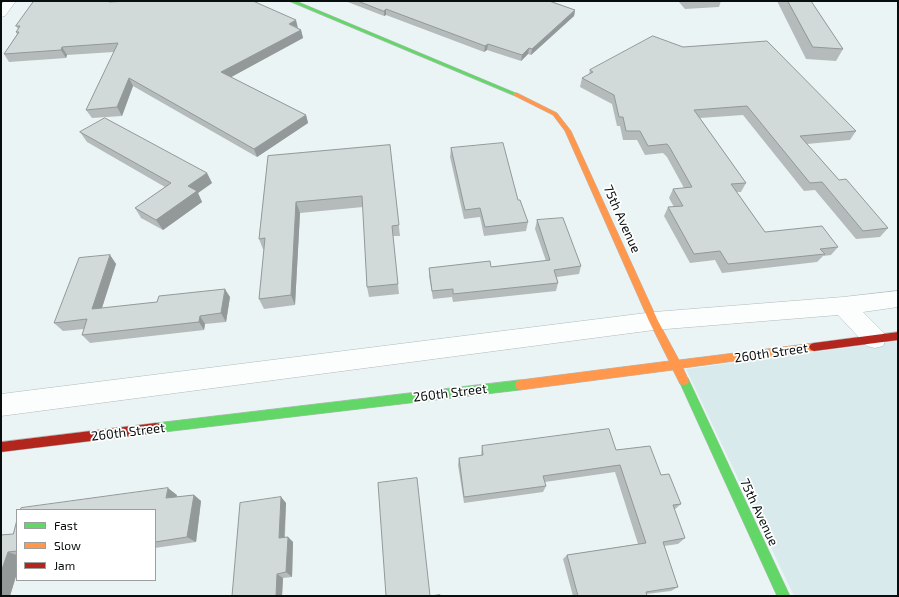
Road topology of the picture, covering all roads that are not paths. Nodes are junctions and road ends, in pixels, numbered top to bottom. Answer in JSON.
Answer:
{"nodes":[{"id":1,"x":10,"y":1,"type":"edge"},
{"id":2,"x":292,"y":1,"type":"edge"},
{"id":3,"x":1,"y":13,"type":"edge"},
{"id":4,"x":898,"y":300,"type":"edge"},
{"id":5,"x":843,"y":306,"type":"junction"},
{"id":6,"x":654,"y":321,"type":"junction"},
{"id":7,"x":898,"y":336,"type":"edge"},
{"id":8,"x":875,"y":339,"type":"junction"},
{"id":9,"x":677,"y":366,"type":"junction"},
{"id":10,"x":1,"y":405,"type":"edge"},
{"id":11,"x":1,"y":447,"type":"edge"},
{"id":12,"x":784,"y":596,"type":"edge"}],
"edges":[{"from":1,"to":3,"type":"street"},
{"from":2,"to":6,"type":"street","name":"75th Avenue"},
{"from":4,"to":5,"type":"street"},
{"from":5,"to":6,"type":"street"},
{"from":5,"to":8,"type":"street"},
{"from":6,"to":9,"type":"street","name":"75th Avenue"},
{"from":6,"to":10,"type":"street"},
{"from":7,"to":8,"type":"street","name":"260th Street"},
{"from":8,"to":9,"type":"street","name":"260th Street"},
{"from":9,"to":11,"type":"street","name":"260th Street"},
{"from":9,"to":12,"type":"street","name":"75th Avenue"}]}
